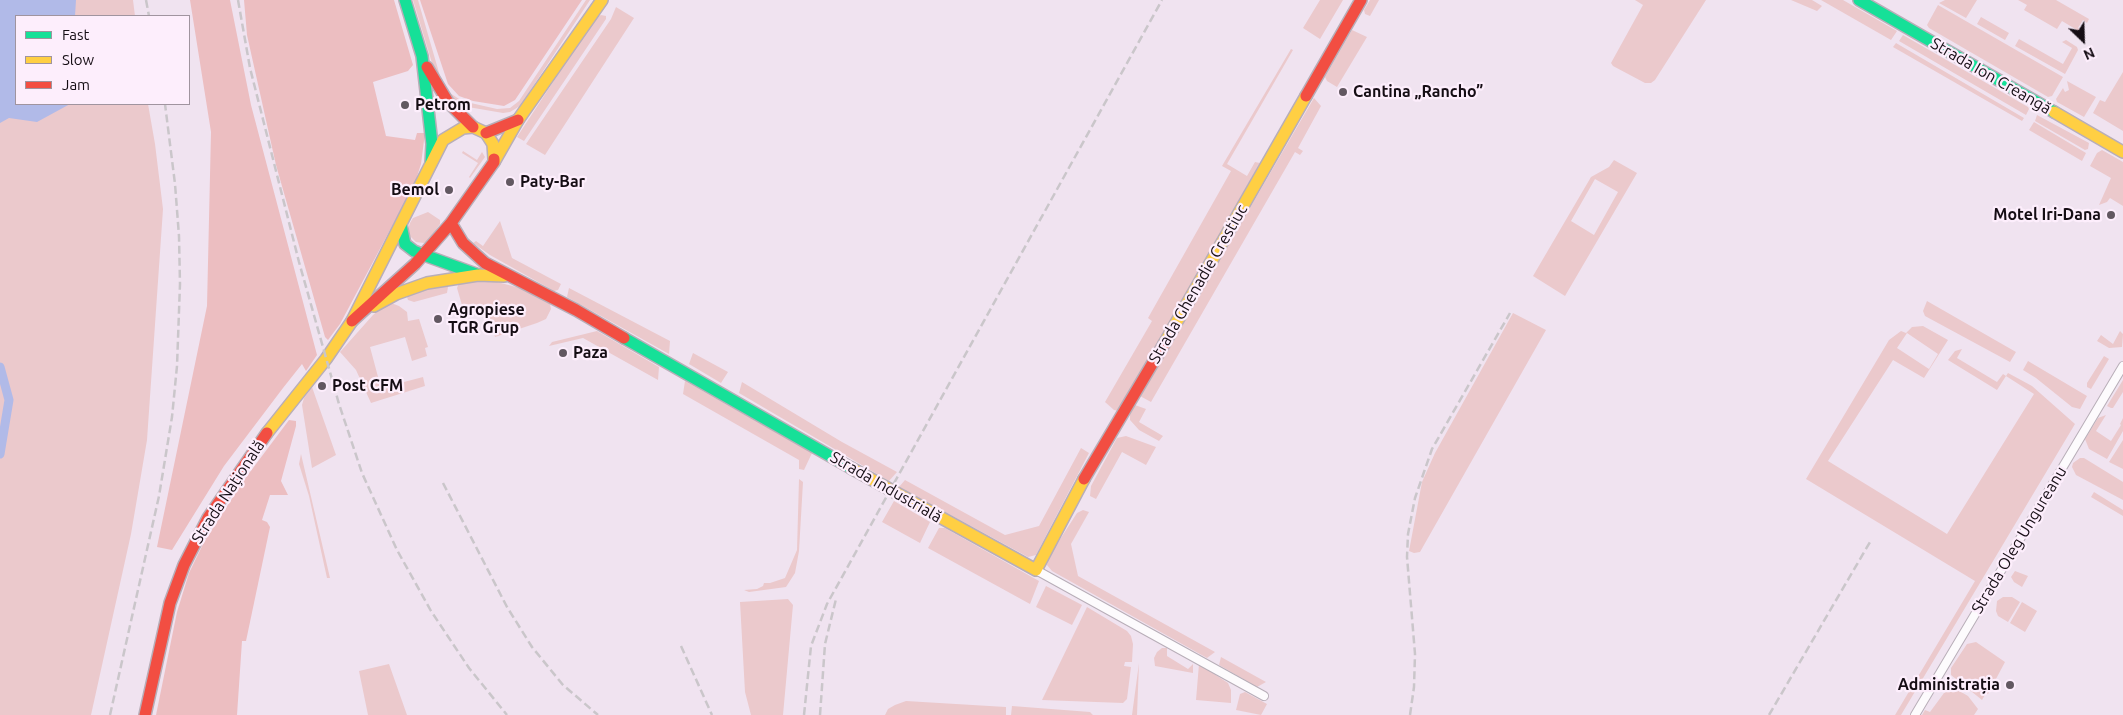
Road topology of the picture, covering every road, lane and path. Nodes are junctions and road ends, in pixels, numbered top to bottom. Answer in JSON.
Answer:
{"nodes":[{"id":1,"x":405,"y":0,"type":"edge"},
{"id":2,"x":602,"y":0,"type":"edge"},
{"id":3,"x":1361,"y":0,"type":"edge"},
{"id":4,"x":1859,"y":0,"type":"edge"},
{"id":5,"x":422,"y":56,"type":"junction"},
{"id":6,"x":518,"y":120,"type":"junction"},
{"id":7,"x":473,"y":127,"type":"junction"},
{"id":8,"x":486,"y":133,"type":"junction"},
{"id":9,"x":2123,"y":152,"type":"edge"},
{"id":10,"x":494,"y":162,"type":"junction"},
{"id":11,"x":431,"y":164,"type":"junction"},
{"id":12,"x":451,"y":223,"type":"junction"},
{"id":13,"x":401,"y":225,"type":"junction"},
{"id":14,"x":424,"y":255,"type":"junction"},
{"id":15,"x":478,"y":275,"type":"junction"},
{"id":16,"x":508,"y":276,"type":"junction"},
{"id":17,"x":352,"y":321,"type":"junction"},
{"id":18,"x":2123,"y":366,"type":"edge"},
{"id":19,"x":1036,"y":570,"type":"junction"},
{"id":20,"x":1264,"y":696,"type":"dead end"},
{"id":21,"x":145,"y":715,"type":"edge"},
{"id":22,"x":1914,"y":715,"type":"edge"}],
"edges":[{"from":1,"to":5,"type":"street","name":"Strada Națională"},
{"from":2,"to":6,"type":"street","name":"Strada Națională"},
{"from":3,"to":19,"type":"street","name":"Strada Ghenadie Crestiuc"},
{"from":4,"to":9,"type":"street","name":"Strada Ion Creangă"},
{"from":5,"to":7,"type":"street","name":"Strada Națională"},
{"from":5,"to":11,"type":"street","name":"Strada Națională"},
{"from":6,"to":8,"type":"street"},
{"from":6,"to":10,"type":"street","name":"Strada Națională"},
{"from":7,"to":8,"type":"street","name":"Strada Națională"},
{"from":7,"to":11,"type":"street","name":"Strada Națională"},
{"from":8,"to":10,"type":"street"},
{"from":10,"to":12,"type":"street","name":"Strada Națională"},
{"from":11,"to":13,"type":"street","name":"Strada Națională"},
{"from":12,"to":14,"type":"street","name":"Strada Națională"},
{"from":12,"to":16,"type":"street","name":"Strada Industrială"},
{"from":13,"to":14,"type":"street"},
{"from":13,"to":17,"type":"street","name":"Strada Națională"},
{"from":14,"to":15,"type":"street","name":"Strada Industrială"},
{"from":14,"to":17,"type":"street","name":"Strada Națională"},
{"from":15,"to":16,"type":"street","name":"Strada Industrială"},
{"from":15,"to":17,"type":"street","name":"Strada Industrială"},
{"from":16,"to":19,"type":"street","name":"Strada Industrială"},
{"from":17,"to":21,"type":"street","name":"Strada Națională"},
{"from":18,"to":22,"type":"street","name":"Strada Oleg Ungureanu"},
{"from":19,"to":20,"type":"street","name":"Strada Industrială"}]}
